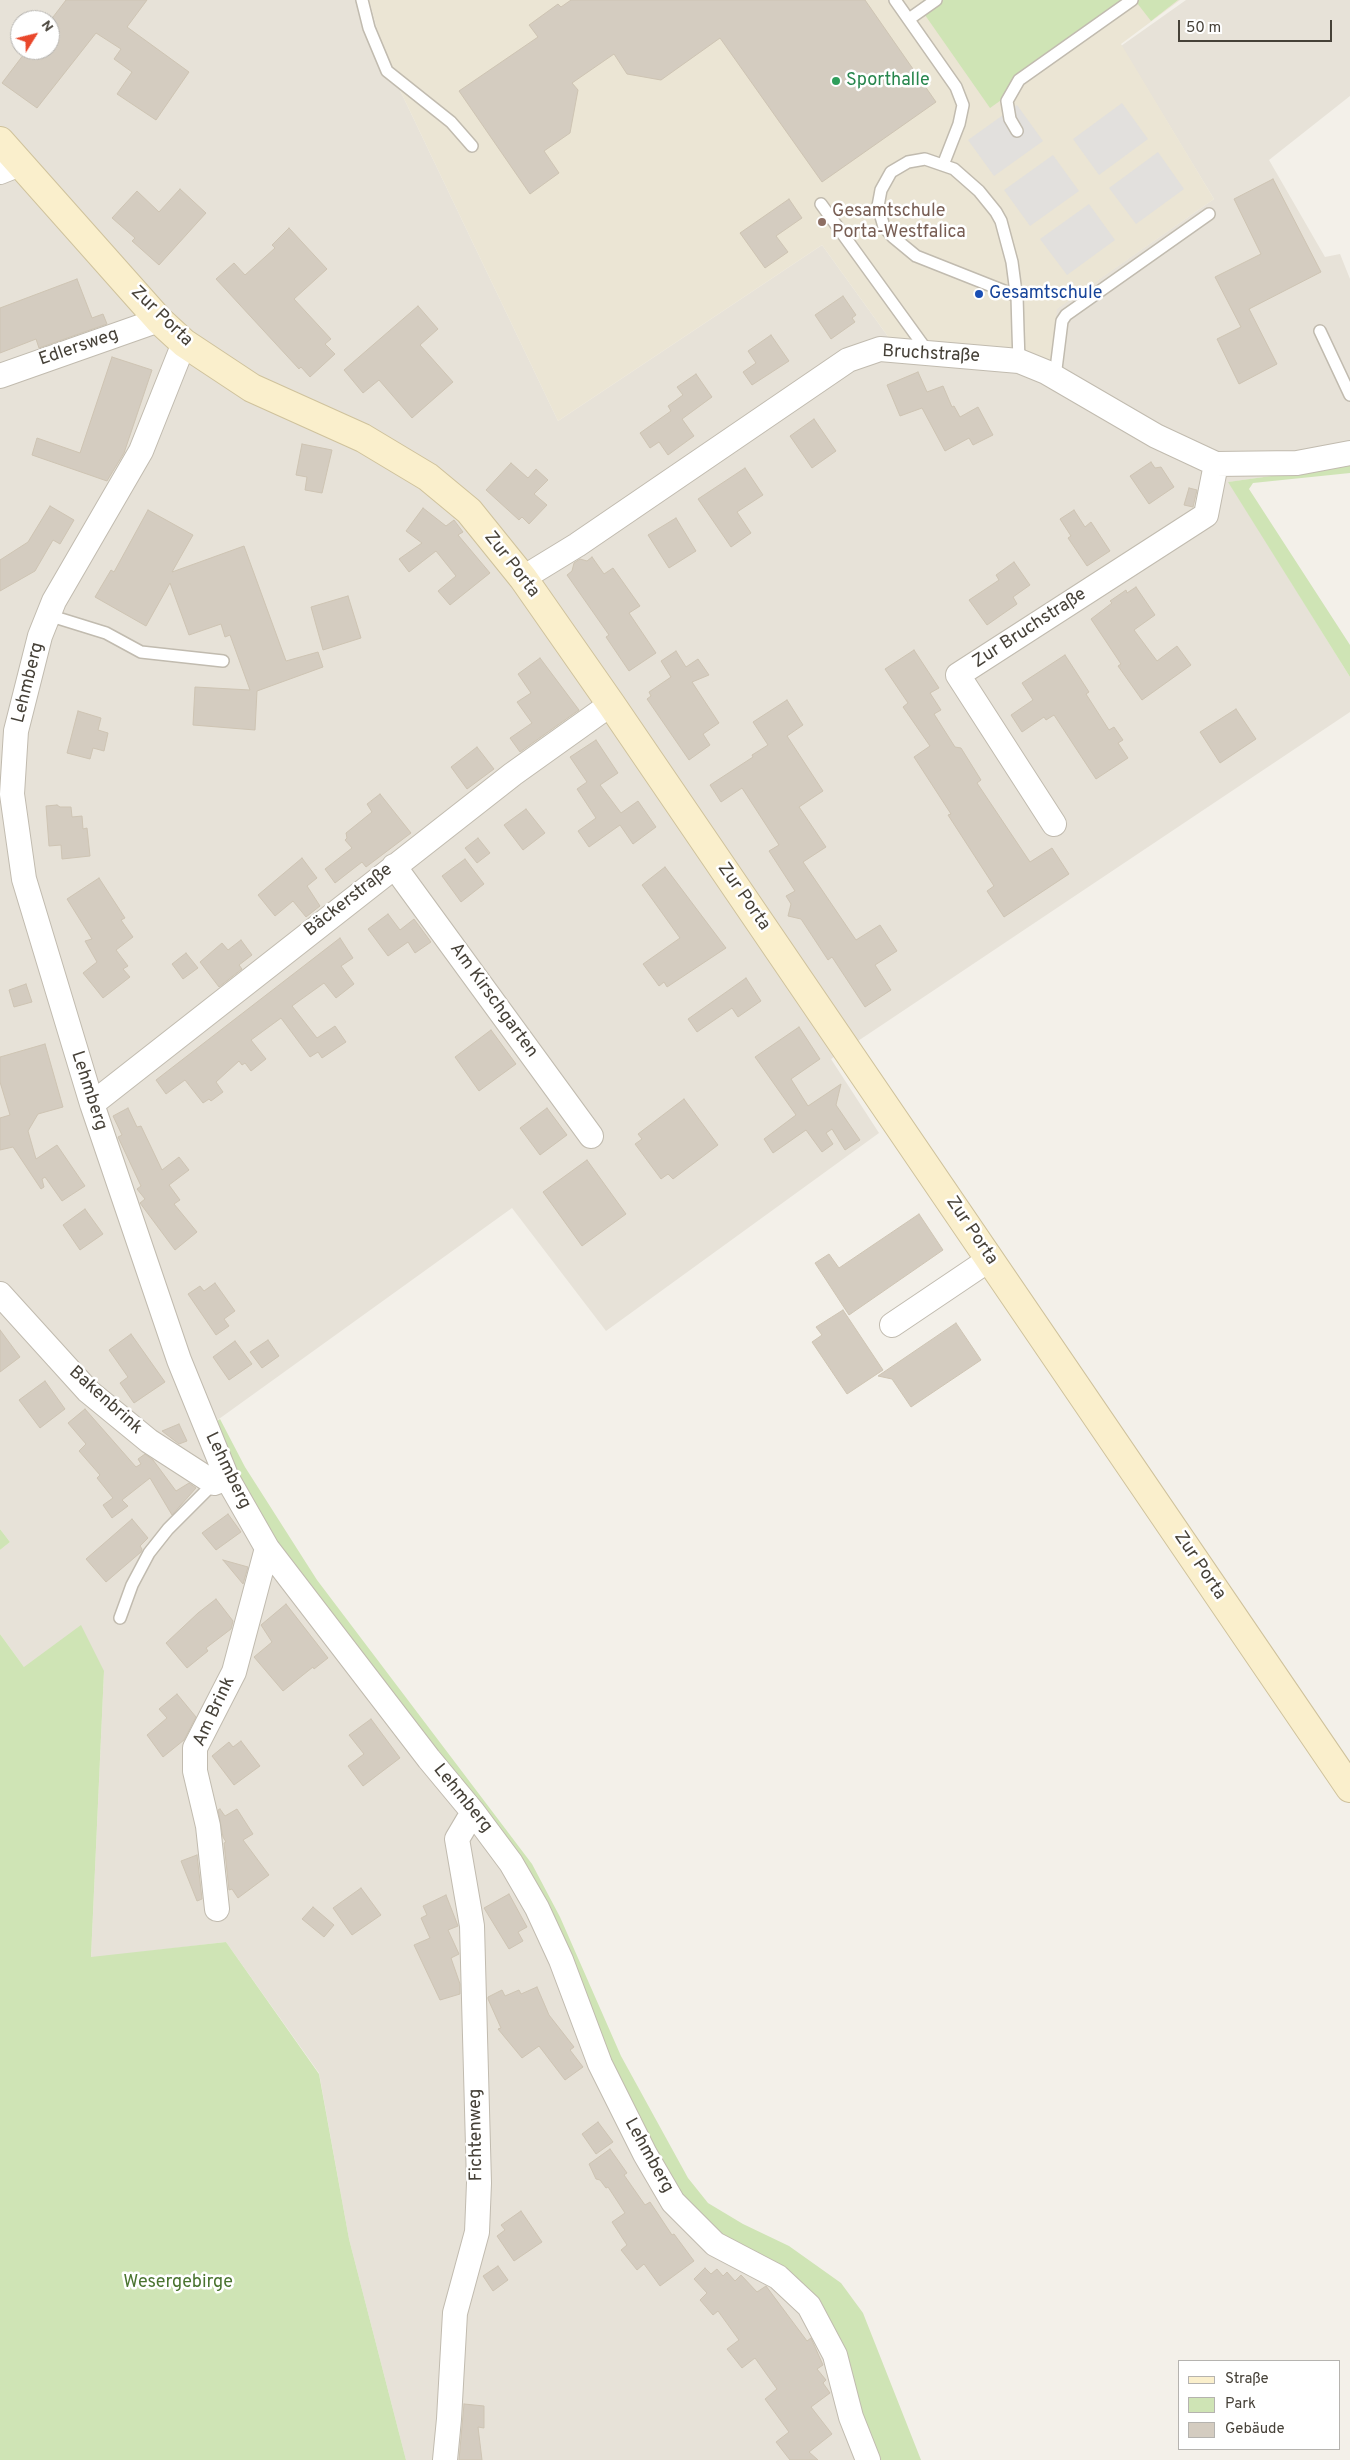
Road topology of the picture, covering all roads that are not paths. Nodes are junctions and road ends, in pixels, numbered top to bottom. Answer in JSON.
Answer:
{"nodes":[{"id":1,"x":362,"y":0,"type":"edge"},
{"id":2,"x":895,"y":0,"type":"edge"},
{"id":3,"x":936,"y":0,"type":"edge"},
{"id":4,"x":1132,"y":0,"type":"edge"},
{"id":5,"x":909,"y":19,"type":"junction"},
{"id":6,"x":1017,"y":131,"type":"dead end"},
{"id":7,"x":0,"y":141,"type":"edge"},
{"id":8,"x":472,"y":146,"type":"dead end"},
{"id":9,"x":942,"y":165,"type":"junction"},
{"id":10,"x":10,"y":168,"type":"edge"},
{"id":11,"x":821,"y":204,"type":"dead end"},
{"id":12,"x":1209,"y":214,"type":"dead end"},
{"id":13,"x":1016,"y":296,"type":"junction"},
{"id":14,"x":159,"y":320,"type":"junction"},
{"id":15,"x":1320,"y":331,"type":"dead end"},
{"id":16,"x":184,"y":343,"type":"junction"},
{"id":17,"x":928,"y":352,"type":"junction"},
{"id":18,"x":1018,"y":361,"type":"junction"},
{"id":19,"x":0,"y":376,"type":"edge"},
{"id":20,"x":1055,"y":377,"type":"junction"},
{"id":21,"x":1350,"y":396,"type":"edge"},
{"id":22,"x":1350,"y":453,"type":"edge"},
{"id":23,"x":1216,"y":464,"type":"junction"},
{"id":24,"x":523,"y":578,"type":"junction"},
{"id":25,"x":48,"y":615,"type":"junction"},
{"id":26,"x":223,"y":661,"type":"dead end"},
{"id":27,"x":610,"y":704,"type":"junction"},
{"id":28,"x":1054,"y":824,"type":"dead end"},
{"id":29,"x":394,"y":866,"type":"junction"},
{"id":30,"x":92,"y":1104,"type":"junction"},
{"id":31,"x":591,"y":1136,"type":"dead end"},
{"id":32,"x":990,"y":1259,"type":"junction"},
{"id":33,"x":0,"y":1294,"type":"edge"},
{"id":34,"x":892,"y":1325,"type":"dead end"},
{"id":35,"x":220,"y":1480,"type":"junction"},
{"id":36,"x":267,"y":1548,"type":"junction"},
{"id":37,"x":120,"y":1618,"type":"dead end"},
{"id":38,"x":1350,"y":1788,"type":"edge"},
{"id":39,"x":474,"y":1812,"type":"junction"},
{"id":40,"x":217,"y":1909,"type":"dead end"},
{"id":41,"x":860,"y":2456,"type":"edge"},
{"id":42,"x":444,"y":2460,"type":"edge"}],
"edges":[{"from":1,"to":8,"type":"lane"},
{"from":2,"to":5,"type":"lane"},
{"from":3,"to":5,"type":"lane"},
{"from":4,"to":6,"type":"lane"},
{"from":5,"to":9,"type":"lane"},
{"from":7,"to":10,"type":"main road","name":"Zur Porta"},
{"from":9,"to":13,"type":"lane"},
{"from":9,"to":13,"type":"lane"},
{"from":10,"to":14,"type":"main road","name":"Zur Porta"},
{"from":11,"to":17,"type":"lane"},
{"from":12,"to":20,"type":"lane"},
{"from":13,"to":18,"type":"lane"},
{"from":14,"to":16,"type":"main road","name":"Zur Porta"},
{"from":14,"to":19,"type":"street","name":"Edlersweg"},
{"from":15,"to":21,"type":"lane"},
{"from":16,"to":24,"type":"main road","name":"Zur Porta"},
{"from":16,"to":25,"type":"street","name":"Lehmberg"},
{"from":17,"to":18,"type":"street","name":"Bruchstraße"},
{"from":17,"to":24,"type":"street","name":"Bruchstraße"},
{"from":18,"to":20,"type":"street","name":"Bruchstraße"},
{"from":20,"to":23,"type":"street","name":"Bruchstraße"},
{"from":22,"to":23,"type":"street","name":"Bruchstraße"},
{"from":23,"to":28,"type":"street","name":"Zur Bruchstraße"},
{"from":24,"to":27,"type":"main road","name":"Zur Porta"},
{"from":25,"to":26,"type":"lane"},
{"from":25,"to":30,"type":"street","name":"Lehmberg"},
{"from":27,"to":29,"type":"street","name":"Bäckerstraße"},
{"from":27,"to":32,"type":"main road","name":"Zur Porta"},
{"from":29,"to":30,"type":"street","name":"Bäckerstraße"},
{"from":29,"to":31,"type":"street","name":"Am Kirschgarten"},
{"from":30,"to":35,"type":"street","name":"Lehmberg"},
{"from":32,"to":34,"type":"street"},
{"from":32,"to":38,"type":"main road","name":"Zur Porta"},
{"from":33,"to":35,"type":"street","name":"Bakenbrink"},
{"from":35,"to":36,"type":"street","name":"Lehmberg"},
{"from":35,"to":37,"type":"lane"},
{"from":36,"to":39,"type":"street","name":"Lehmberg"},
{"from":36,"to":40,"type":"street","name":"Am Brink"},
{"from":39,"to":41,"type":"street","name":"Lehmberg"},
{"from":39,"to":42,"type":"street","name":"Fichtenweg"}]}
